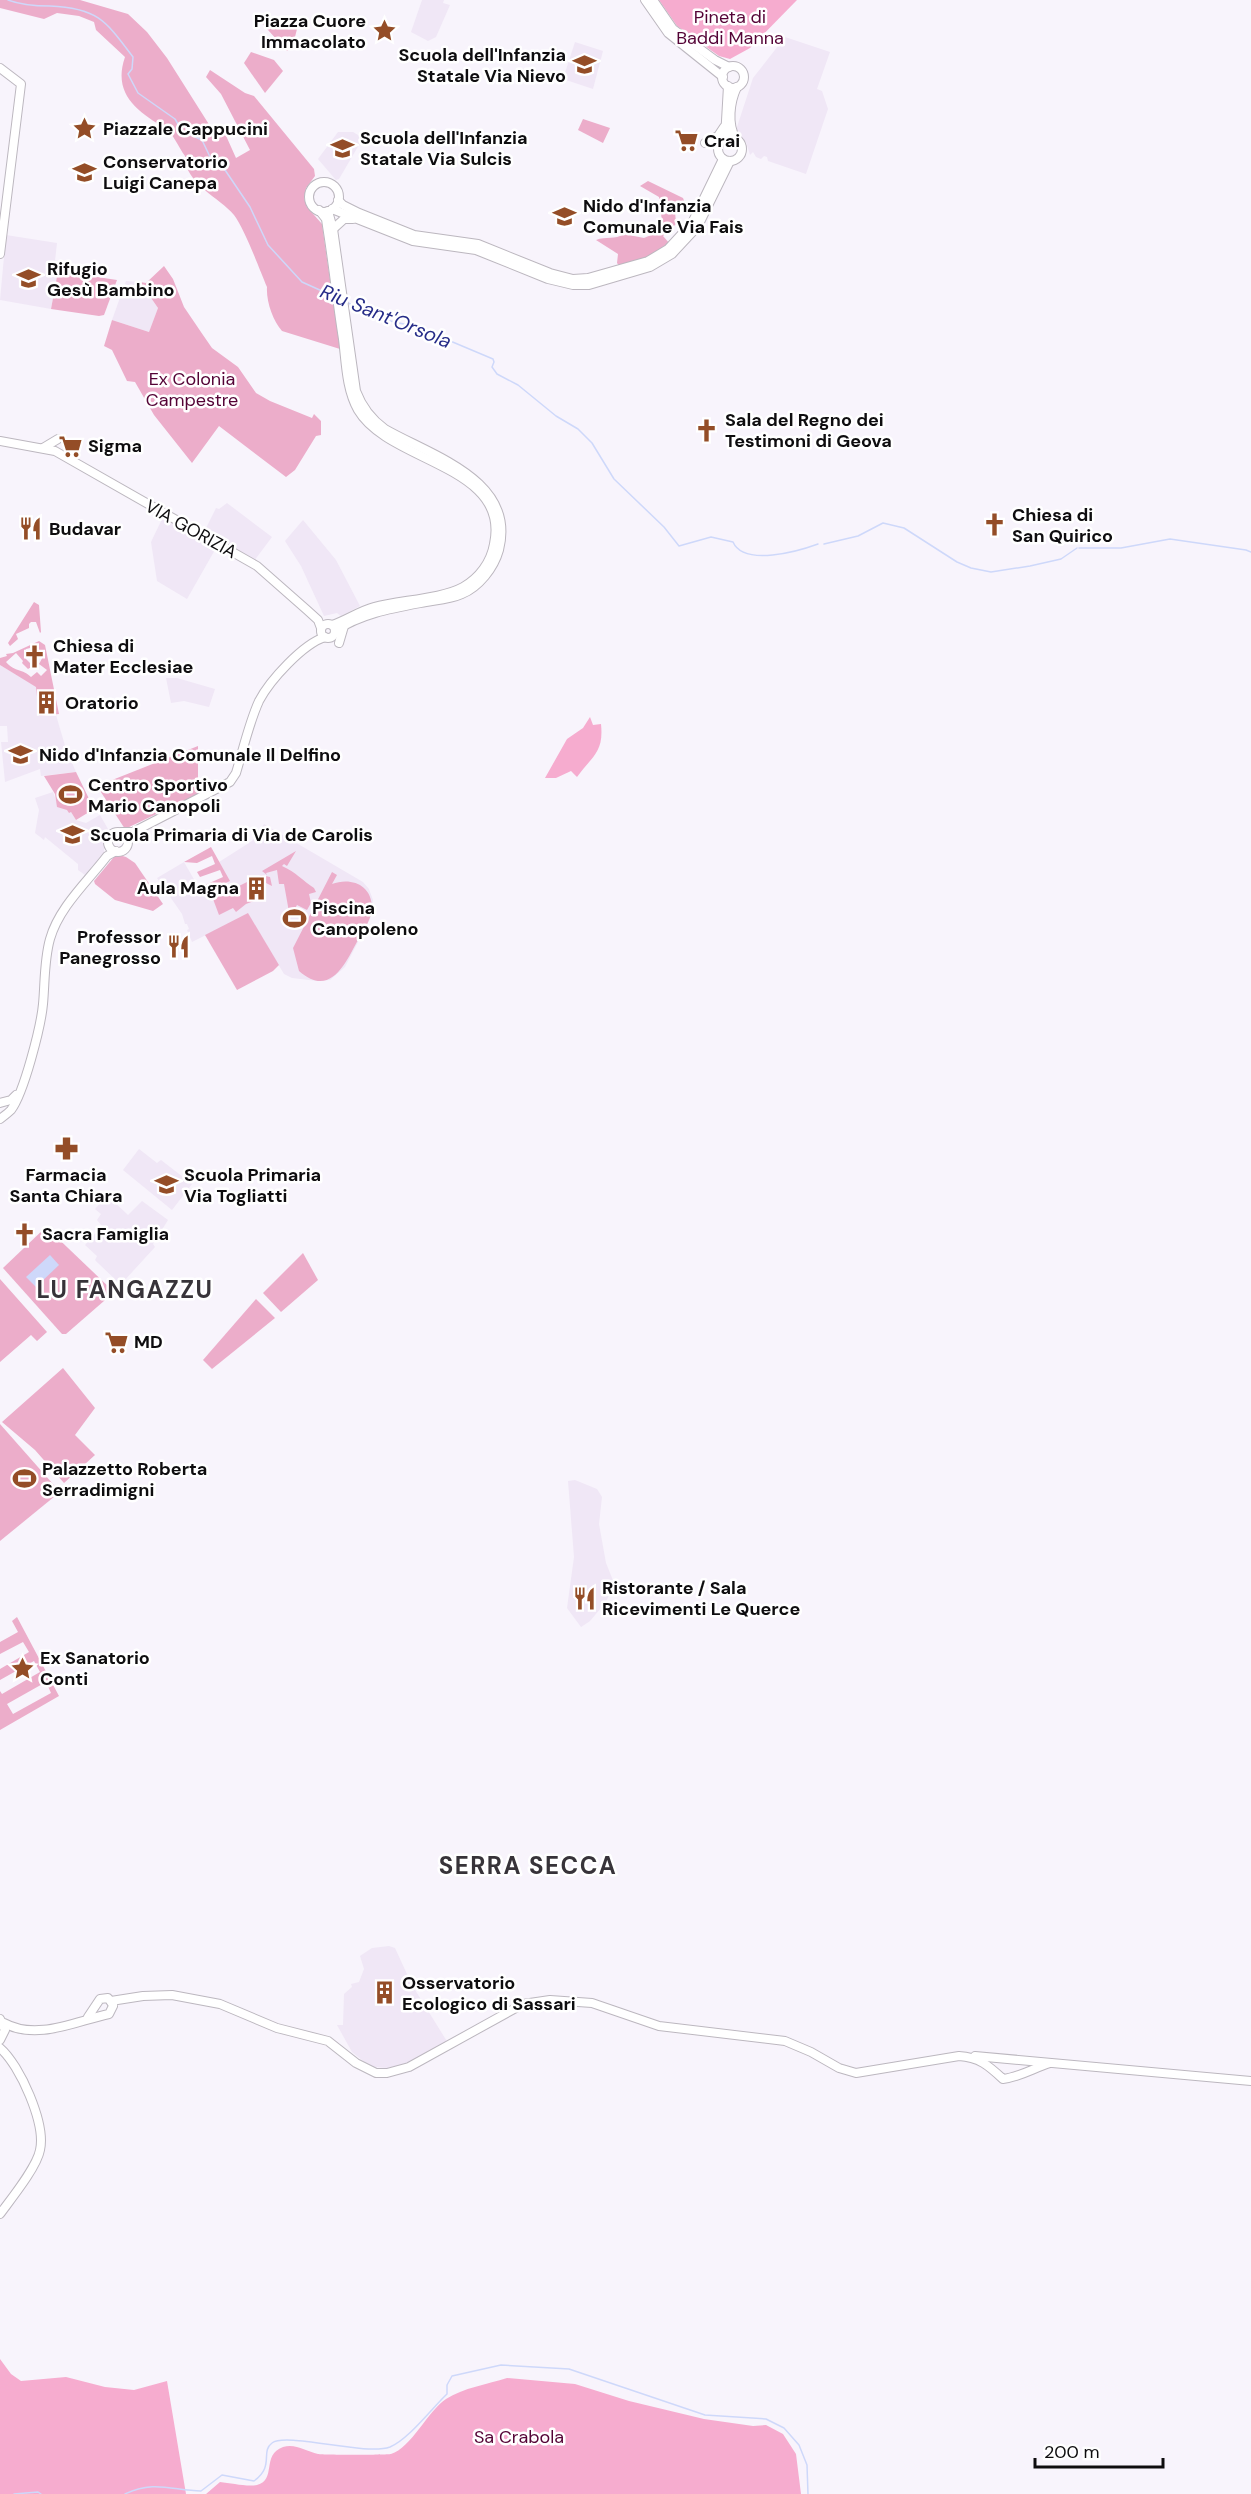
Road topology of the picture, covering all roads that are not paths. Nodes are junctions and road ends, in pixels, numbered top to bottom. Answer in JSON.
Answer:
{"nodes":[{"id":1,"x":645,"y":0,"type":"edge"},
{"id":2,"x":653,"y":0,"type":"edge"},
{"id":3,"x":729,"y":67,"type":"junction"},
{"id":4,"x":0,"y":68,"type":"edge"},
{"id":5,"x":723,"y":77,"type":"junction"},
{"id":6,"x":728,"y":86,"type":"junction"},
{"id":7,"x":737,"y":87,"type":"junction"},
{"id":8,"x":725,"y":126,"type":"junction"},
{"id":9,"x":725,"y":138,"type":"junction"},
{"id":10,"x":736,"y":139,"type":"junction"},
{"id":11,"x":705,"y":143,"type":"dead end"},
{"id":12,"x":727,"y":160,"type":"junction"},
{"id":13,"x":338,"y":200,"type":"junction"},
{"id":14,"x":319,"y":210,"type":"junction"},
{"id":15,"x":330,"y":210,"type":"junction"},
{"id":16,"x":360,"y":220,"type":"junction"},
{"id":17,"x":332,"y":231,"type":"junction"},
{"id":18,"x":0,"y":254,"type":"edge"},
{"id":19,"x":58,"y":439,"type":"dead end"},
{"id":20,"x":0,"y":441,"type":"edge"},
{"id":21,"x":43,"y":448,"type":"junction"},
{"id":22,"x":310,"y":613,"type":"junction"},
{"id":23,"x":345,"y":622,"type":"junction"},
{"id":24,"x":326,"y":631,"type":"junction"},
{"id":25,"x":339,"y":643,"type":"dead end"},
{"id":26,"x":122,"y":832,"type":"junction"},
{"id":27,"x":133,"y":832,"type":"junction"},
{"id":28,"x":128,"y":840,"type":"junction"},
{"id":29,"x":113,"y":849,"type":"junction"},
{"id":30,"x":19,"y":1092,"type":"junction"},
{"id":31,"x":0,"y":1102,"type":"edge"},
{"id":32,"x":0,"y":1119,"type":"edge"},
{"id":33,"x":112,"y":2003,"type":"junction"},
{"id":34,"x":96,"y":2008,"type":"junction"},
{"id":35,"x":103,"y":2015,"type":"junction"},
{"id":36,"x":2,"y":2021,"type":"edge"},
{"id":37,"x":81,"y":2022,"type":"junction"},
{"id":38,"x":19,"y":2029,"type":"junction"},
{"id":39,"x":1,"y":2039,"type":"edge"},
{"id":40,"x":1,"y":2049,"type":"edge"},
{"id":41,"x":971,"y":2056,"type":"junction"},
{"id":42,"x":1050,"y":2063,"type":"junction"},
{"id":43,"x":1251,"y":2081,"type":"edge"},
{"id":44,"x":0,"y":2214,"type":"edge"}],
"edges":[{"from":1,"to":5,"type":"main road"},
{"from":2,"to":3,"type":"main road"},
{"from":3,"to":5,"type":"main road"},
{"from":3,"to":7,"type":"main road"},
{"from":4,"to":18,"type":"main road"},
{"from":5,"to":6,"type":"main road"},
{"from":6,"to":7,"type":"main road"},
{"from":6,"to":8,"type":"main road"},
{"from":7,"to":10,"type":"main road"},
{"from":8,"to":9,"type":"main road"},
{"from":8,"to":11,"type":"main road"},
{"from":9,"to":10,"type":"main road"},
{"from":9,"to":12,"type":"main road"},
{"from":10,"to":12,"type":"main road"},
{"from":12,"to":13,"type":"main road"},
{"from":12,"to":16,"type":"main road"},
{"from":13,"to":14,"type":"main road"},
{"from":13,"to":15,"type":"main road"},
{"from":14,"to":15,"type":"main road"},
{"from":14,"to":17,"type":"main road"},
{"from":15,"to":16,"type":"main road"},
{"from":15,"to":17,"type":"main road"},
{"from":16,"to":17,"type":"main road"},
{"from":17,"to":23,"type":"main road"},
{"from":19,"to":21,"type":"main road"},
{"from":20,"to":21,"type":"main road","name":"VIA GORIZIA"},
{"from":21,"to":22,"type":"main road","name":"VIA GORIZIA"},
{"from":22,"to":23,"type":"main road"},
{"from":22,"to":24,"type":"main road","name":"VIA GORIZIA"},
{"from":23,"to":24,"type":"main road"},
{"from":23,"to":25,"type":"main road"},
{"from":24,"to":27,"type":"main road"},
{"from":26,"to":27,"type":"main road"},
{"from":26,"to":28,"type":"main road"},
{"from":26,"to":29,"type":"main road"},
{"from":27,"to":28,"type":"main road"},
{"from":28,"to":29,"type":"main road"},
{"from":29,"to":30,"type":"main road"},
{"from":30,"to":31,"type":"main road"},
{"from":30,"to":32,"type":"main road"},
{"from":33,"to":34,"type":"main road"},
{"from":33,"to":35,"type":"main road"},
{"from":33,"to":41,"type":"main road"},
{"from":34,"to":35,"type":"main road"},
{"from":34,"to":37,"type":"main road"},
{"from":35,"to":37,"type":"main road"},
{"from":36,"to":38,"type":"main road"},
{"from":36,"to":39,"type":"main road"},
{"from":37,"to":38,"type":"main road"},
{"from":38,"to":39,"type":"main road"},
{"from":39,"to":40,"type":"main road"},
{"from":40,"to":44,"type":"main road"},
{"from":41,"to":42,"type":"main road"},
{"from":41,"to":42,"type":"main road"},
{"from":42,"to":43,"type":"main road"}]}
